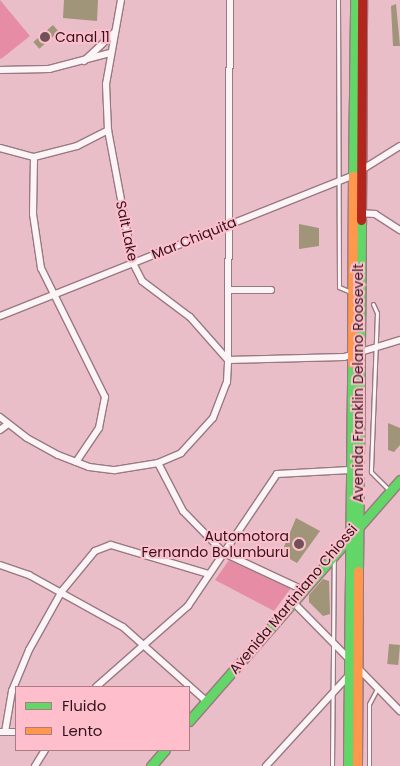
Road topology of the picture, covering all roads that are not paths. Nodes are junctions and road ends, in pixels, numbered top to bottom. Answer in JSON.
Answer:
{"nodes":[{"id":1,"x":121,"y":0,"type":"edge"},
{"id":2,"x":230,"y":0,"type":"edge"},
{"id":3,"x":338,"y":0,"type":"edge"},
{"id":4,"x":355,"y":0,"type":"edge"},
{"id":5,"x":362,"y":0,"type":"edge"},
{"id":6,"x":115,"y":32,"type":"junction"},
{"id":7,"x":96,"y":49,"type":"junction"},
{"id":8,"x":110,"y":53,"type":"junction"},
{"id":9,"x":100,"y":57,"type":"junction"},
{"id":10,"x":83,"y":61,"type":"junction"},
{"id":11,"x":0,"y":70,"type":"edge"},
{"id":12,"x":108,"y":130,"type":"junction"},
{"id":13,"x":400,"y":146,"type":"edge"},
{"id":14,"x":0,"y":148,"type":"edge"},
{"id":15,"x":34,"y":157,"type":"junction"},
{"id":16,"x":360,"y":171,"type":"junction"},
{"id":17,"x":352,"y":176,"type":"junction"},
{"id":18,"x":338,"y":181,"type":"junction"},
{"id":19,"x":356,"y":213,"type":"junction"},
{"id":20,"x":230,"y":224,"type":"junction"},
{"id":21,"x":400,"y":230,"type":"edge"},
{"id":22,"x":133,"y":263,"type":"junction"},
{"id":23,"x":228,"y":290,"type":"junction"},
{"id":24,"x":271,"y":290,"type":"dead end"},
{"id":25,"x":351,"y":292,"type":"junction"},
{"id":26,"x":52,"y":295,"type":"junction"},
{"id":27,"x":373,"y":304,"type":"dead end"},
{"id":28,"x":0,"y":316,"type":"edge"},
{"id":29,"x":400,"y":340,"type":"edge"},
{"id":30,"x":374,"y":346,"type":"junction"},
{"id":31,"x":354,"y":352,"type":"junction"},
{"id":32,"x":228,"y":360,"type":"junction"},
{"id":33,"x":0,"y":417,"type":"edge"},
{"id":34,"x":8,"y":424,"type":"junction"},
{"id":35,"x":0,"y":430,"type":"edge"},
{"id":36,"x":76,"y":462,"type":"junction"},
{"id":37,"x":158,"y":462,"type":"junction"},
{"id":38,"x":350,"y":470,"type":"junction"},
{"id":39,"x":400,"y":480,"type":"edge"},
{"id":40,"x":390,"y":490,"type":"junction"},
{"id":41,"x":357,"y":524,"type":"junction"},
{"id":42,"x":350,"y":531,"type":"junction"},
{"id":43,"x":334,"y":551,"type":"junction"},
{"id":44,"x":224,"y":553,"type":"junction"},
{"id":45,"x":0,"y":565,"type":"edge"},
{"id":46,"x":208,"y":574,"type":"junction"},
{"id":47,"x":300,"y":589,"type":"junction"},
{"id":48,"x":62,"y":591,"type":"junction"},
{"id":49,"x":291,"y":600,"type":"junction"},
{"id":50,"x":333,"y":642,"type":"junction"},
{"id":51,"x":145,"y":646,"type":"junction"},
{"id":52,"x":349,"y":658,"type":"junction"},
{"id":53,"x":358,"y":667,"type":"junction"},
{"id":54,"x":349,"y":675,"type":"junction"},
{"id":55,"x":97,"y":686,"type":"edge"},
{"id":56,"x":189,"y":686,"type":"edge"},
{"id":57,"x":190,"y":687,"type":"edge"},
{"id":58,"x":378,"y":687,"type":"junction"},
{"id":59,"x":334,"y":689,"type":"junction"},
{"id":60,"x":206,"y":702,"type":"junction"},
{"id":61,"x":400,"y":710,"type":"edge"},
{"id":62,"x":190,"y":720,"type":"edge"},
{"id":63,"x":3,"y":732,"type":"edge"},
{"id":64,"x":44,"y":751,"type":"edge"},
{"id":65,"x":164,"y":751,"type":"edge"},
{"id":66,"x":35,"y":766,"type":"edge"},
{"id":67,"x":151,"y":766,"type":"edge"},
{"id":68,"x":266,"y":766,"type":"edge"},
{"id":69,"x":332,"y":766,"type":"edge"},
{"id":70,"x":348,"y":766,"type":"edge"},
{"id":71,"x":357,"y":766,"type":"edge"},
{"id":72,"x":369,"y":766,"type":"edge"}],
"edges":[{"from":1,"to":6,"type":"street","name":"Salt Lake"},
{"from":2,"to":20,"type":"street"},
{"from":3,"to":18,"type":"lane","name":"Avenida Franklin Delano Roosevelt"},
{"from":4,"to":17,"type":"main road","name":"Avenida Franklin Delano Roosevelt"},
{"from":5,"to":16,"type":"main road","name":"Avenida Franklin Delano Roosevelt"},
{"from":6,"to":7,"type":"street"},
{"from":6,"to":8,"type":"street","name":"Salt Lake"},
{"from":7,"to":9,"type":"street"},
{"from":7,"to":10,"type":"street"},
{"from":8,"to":9,"type":"street"},
{"from":8,"to":12,"type":"street","name":"Salt Lake"},
{"from":9,"to":10,"type":"street"},
{"from":10,"to":11,"type":"street"},
{"from":12,"to":15,"type":"street"},
{"from":12,"to":22,"type":"street","name":"Salt Lake"},
{"from":13,"to":16,"type":"street","name":"Mar Chiquita"},
{"from":14,"to":15,"type":"street"},
{"from":15,"to":26,"type":"street"},
{"from":16,"to":17,"type":"street","name":"Mar Chiquita"},
{"from":16,"to":19,"type":"main road","name":"Avenida Franklin Delano Roosevelt"},
{"from":17,"to":18,"type":"street","name":"Mar Chiquita"},
{"from":17,"to":19,"type":"main road","name":"Avenida Franklin Delano Roosevelt"},
{"from":18,"to":20,"type":"street","name":"Mar Chiquita"},
{"from":18,"to":25,"type":"lane","name":"Avenida Franklin Delano Roosevelt"},
{"from":19,"to":21,"type":"street"},
{"from":19,"to":25,"type":"main road","name":"Avenida Franklin Delano Roosevelt"},
{"from":19,"to":31,"type":"main road","name":"Avenida Franklin Delano Roosevelt"},
{"from":20,"to":22,"type":"street","name":"Mar Chiquita"},
{"from":20,"to":23,"type":"street"},
{"from":22,"to":26,"type":"street","name":"Mar Chiquita"},
{"from":22,"to":32,"type":"street","name":"Salt Lake"},
{"from":23,"to":24,"type":"street"},
{"from":23,"to":32,"type":"street"},
{"from":25,"to":31,"type":"main road","name":"Avenida Franklin Delano Roosevelt"},
{"from":26,"to":28,"type":"street","name":"Mar Chiquita"},
{"from":26,"to":36,"type":"street"},
{"from":27,"to":30,"type":"lane"},
{"from":29,"to":30,"type":"street"},
{"from":30,"to":31,"type":"street"},
{"from":30,"to":40,"type":"lane"},
{"from":31,"to":32,"type":"street"},
{"from":31,"to":38,"type":"main road","name":"Avenida Franklin Delano Roosevelt"},
{"from":31,"to":41,"type":"main road","name":"Avenida Franklin Delano Roosevelt"},
{"from":32,"to":37,"type":"street"},
{"from":33,"to":34,"type":"street"},
{"from":34,"to":35,"type":"street"},
{"from":34,"to":36,"type":"street"},
{"from":36,"to":37,"type":"street"},
{"from":37,"to":44,"type":"street"},
{"from":38,"to":42,"type":"main road","name":"Avenida Franklin Delano Roosevelt"},
{"from":38,"to":44,"type":"street"},
{"from":39,"to":40,"type":"main road","name":"Avenida Martiniano Chiossi"},
{"from":40,"to":41,"type":"main road","name":"Avenida Martiniano Chiossi"},
{"from":41,"to":42,"type":"main road","name":"Avenida Martiniano Chiossi"},
{"from":41,"to":53,"type":"main road","name":"Avenida Franklin Delano Roosevelt"},
{"from":42,"to":43,"type":"main road","name":"Avenida Martiniano Chiossi"},
{"from":42,"to":52,"type":"main road","name":"Avenida Franklin Delano Roosevelt"},
{"from":43,"to":47,"type":"main road","name":"Avenida Martiniano Chiossi"},
{"from":43,"to":50,"type":"lane"},
{"from":44,"to":46,"type":"street"},
{"from":44,"to":47,"type":"street"},
{"from":45,"to":48,"type":"street"},
{"from":46,"to":48,"type":"street"},
{"from":46,"to":51,"type":"street"},
{"from":47,"to":49,"type":"main road","name":"Avenida Martiniano Chiossi"},
{"from":48,"to":51,"type":"street"},
{"from":48,"to":63,"type":"street"},
{"from":49,"to":50,"type":"street"},
{"from":49,"to":60,"type":"main road","name":"Avenida Martiniano Chiossi"},
{"from":50,"to":52,"type":"street"},
{"from":50,"to":59,"type":"lane"},
{"from":51,"to":55,"type":"street"},
{"from":51,"to":56,"type":"street"},
{"from":52,"to":53,"type":"street"},
{"from":52,"to":54,"type":"main road","name":"Avenida Franklin Delano Roosevelt"},
{"from":53,"to":58,"type":"street"},
{"from":53,"to":71,"type":"main road","name":"Avenida Franklin Delano Roosevelt"},
{"from":54,"to":59,"type":"street"},
{"from":54,"to":70,"type":"main road","name":"Avenida Franklin Delano Roosevelt"},
{"from":57,"to":60,"type":"street"},
{"from":58,"to":61,"type":"street"},
{"from":58,"to":72,"type":"lane"},
{"from":59,"to":68,"type":"street"},
{"from":59,"to":69,"type":"lane"},
{"from":60,"to":62,"type":"main road","name":"Avenida Martiniano Chiossi"},
{"from":64,"to":66,"type":"street"},
{"from":65,"to":67,"type":"main road"}]}
